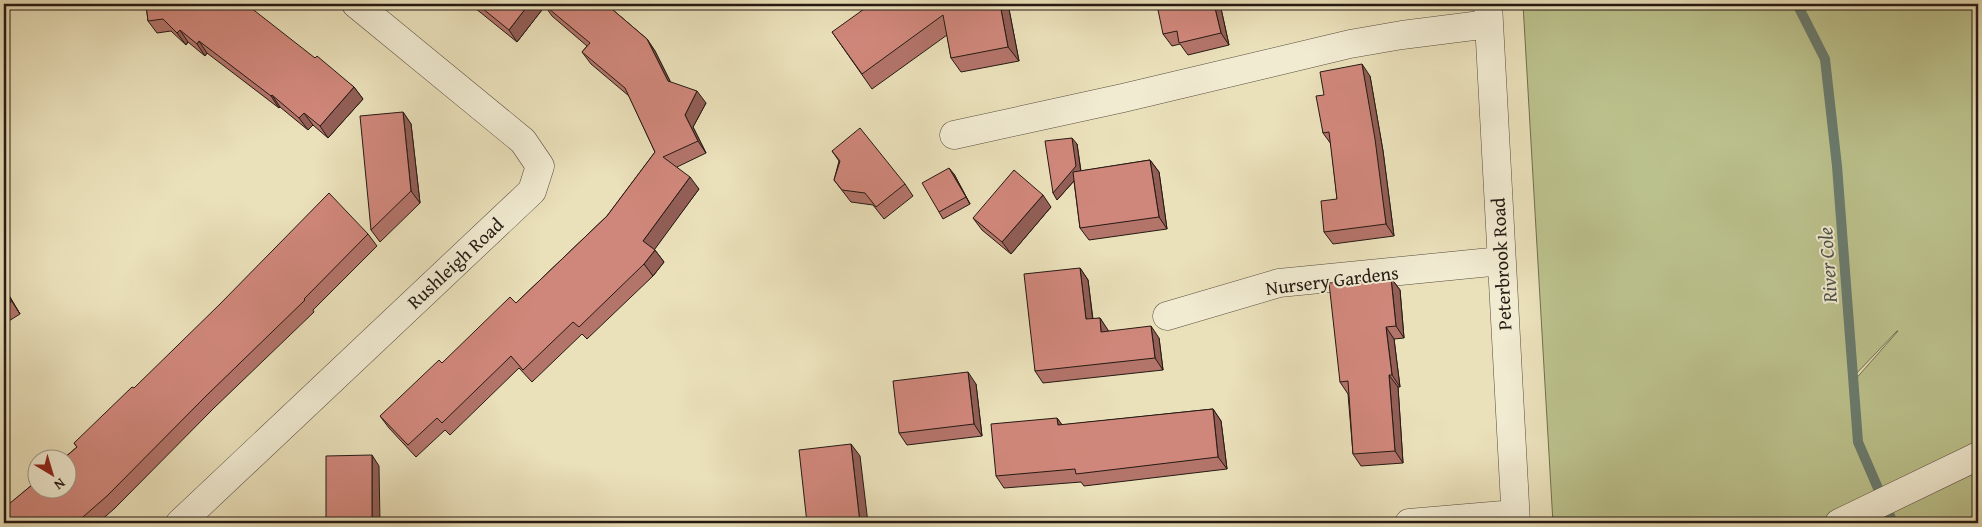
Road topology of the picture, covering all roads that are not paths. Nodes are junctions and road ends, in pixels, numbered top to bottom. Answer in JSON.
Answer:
{"nodes":[{"id":1,"x":356,"y":4,"type":"edge"},
{"id":2,"x":1489,"y":14,"type":"edge"},
{"id":3,"x":954,"y":135,"type":"dead end"},
{"id":4,"x":1501,"y":260,"type":"junction"},
{"id":5,"x":1167,"y":316,"type":"dead end"},
{"id":6,"x":1978,"y":456,"type":"edge"},
{"id":7,"x":195,"y":518,"type":"edge"},
{"id":8,"x":1516,"y":519,"type":"edge"},
{"id":9,"x":1409,"y":523,"type":"edge"},
{"id":10,"x":1839,"y":523,"type":"edge"}],
"edges":[{"from":1,"to":7,"type":"street","name":"Rushleigh Road"},
{"from":2,"to":3,"type":"street"},
{"from":2,"to":4,"type":"street","name":"Peterbrook Road"},
{"from":4,"to":5,"type":"street","name":"Nursery Gardens"},
{"from":4,"to":8,"type":"street","name":"Peterbrook Road"},
{"from":6,"to":10,"type":"street"},
{"from":8,"to":9,"type":"street"}]}
